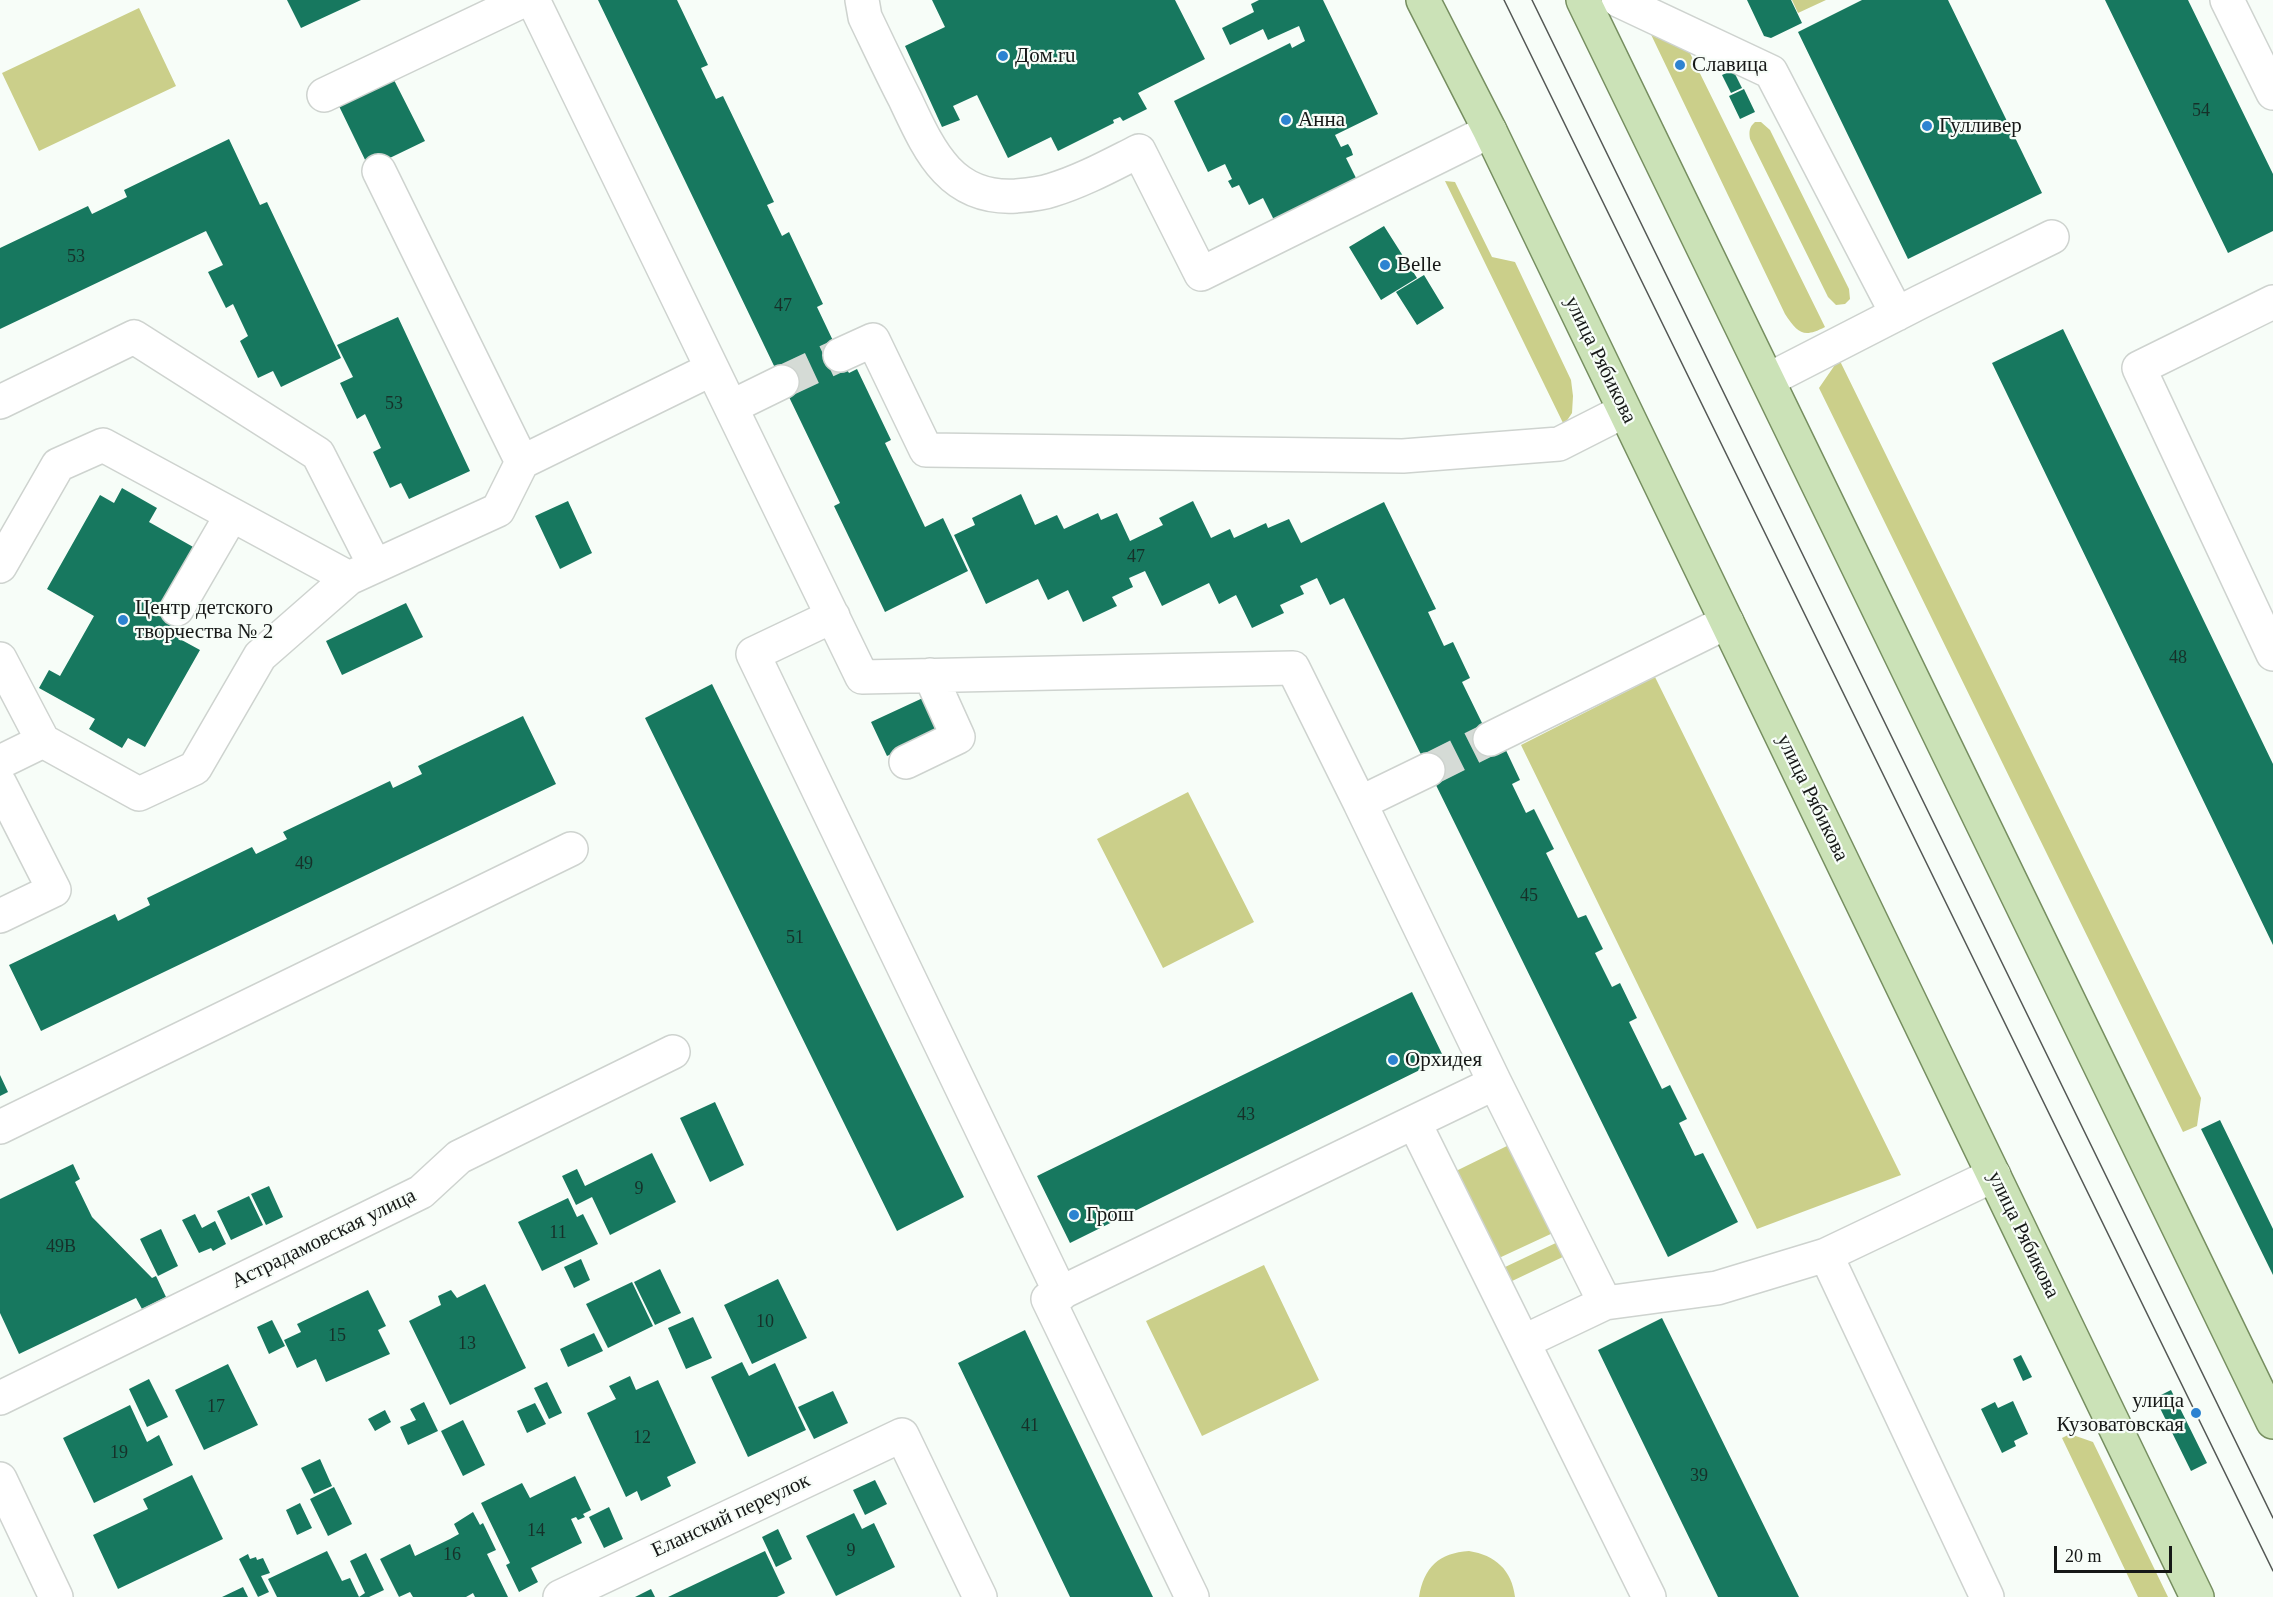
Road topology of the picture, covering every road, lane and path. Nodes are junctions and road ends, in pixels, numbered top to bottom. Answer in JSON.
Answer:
{"nodes":[{"id":1,"x":524,"y":0,"type":"edge"},
{"id":2,"x":533,"y":0,"type":"edge"},
{"id":3,"x":862,"y":0,"type":"edge"},
{"id":4,"x":1423,"y":0,"type":"edge"},
{"id":5,"x":1583,"y":0,"type":"edge"},
{"id":6,"x":1618,"y":0,"type":"edge"},
{"id":7,"x":2227,"y":0,"type":"edge"},
{"id":8,"x":2273,"y":93,"type":"edge"},
{"id":9,"x":324,"y":95,"type":"dead end"},
{"id":10,"x":1490,"y":131,"type":"junction"},
{"id":11,"x":379,"y":171,"type":"dead end"},
{"id":12,"x":2052,"y":237,"type":"dead end"},
{"id":13,"x":2273,"y":302,"type":"edge"},
{"id":14,"x":1897,"y":314,"type":"junction"},
{"id":15,"x":840,"y":355,"type":"tunnel mouth"},
{"id":16,"x":712,"y":369,"type":"junction"},
{"id":17,"x":1768,"y":380,"type":"junction"},
{"id":18,"x":782,"y":382,"type":"tunnel mouth"},
{"id":19,"x":0,"y":402,"type":"edge"},
{"id":20,"x":731,"y":407,"type":"junction"},
{"id":21,"x":1624,"y":411,"type":"junction"},
{"id":22,"x":522,"y":462,"type":"junction"},
{"id":23,"x":231,"y":516,"type":"junction"},
{"id":24,"x":0,"y":566,"type":"edge"},
{"id":25,"x":362,"y":572,"type":"junction"},
{"id":26,"x":177,"y":609,"type":"dead end"},
{"id":27,"x":833,"y":616,"type":"junction"},
{"id":28,"x":1727,"y":622,"type":"junction"},
{"id":29,"x":2273,"y":654,"type":"edge"},
{"id":30,"x":0,"y":659,"type":"edge"},
{"id":31,"x":930,"y":675,"type":"junction"},
{"id":32,"x":1490,"y":739,"type":"tunnel mouth"},
{"id":33,"x":43,"y":741,"type":"junction"},
{"id":34,"x":0,"y":762,"type":"edge"},
{"id":35,"x":906,"y":762,"type":"dead end"},
{"id":36,"x":1428,"y":770,"type":"tunnel mouth"},
{"id":37,"x":0,"y":784,"type":"edge"},
{"id":38,"x":1360,"y":803,"type":"junction"},
{"id":39,"x":571,"y":849,"type":"dead end"},
{"id":40,"x":0,"y":916,"type":"edge"},
{"id":41,"x":673,"y":1052,"type":"dead end"},
{"id":42,"x":1495,"y":1083,"type":"junction"},
{"id":43,"x":1414,"y":1122,"type":"junction"},
{"id":44,"x":0,"y":1127,"type":"edge"},
{"id":45,"x":1994,"y":1175,"type":"junction"},
{"id":46,"x":1826,"y":1255,"type":"junction"},
{"id":47,"x":1060,"y":1294,"type":"junction"},
{"id":48,"x":1605,"y":1303,"type":"junction"},
{"id":49,"x":1523,"y":1342,"type":"junction"},
{"id":50,"x":0,"y":1398,"type":"edge"},
{"id":51,"x":2273,"y":1422,"type":"edge"},
{"id":52,"x":0,"y":1479,"type":"edge"},
{"id":53,"x":56,"y":1597,"type":"edge"},
{"id":54,"x":560,"y":1597,"type":"edge"},
{"id":55,"x":980,"y":1597,"type":"edge"},
{"id":56,"x":1192,"y":1597,"type":"edge"},
{"id":57,"x":1649,"y":1597,"type":"edge"},
{"id":58,"x":1987,"y":1597,"type":"edge"},
{"id":59,"x":2197,"y":1597,"type":"edge"}],
"edges":[{"from":1,"to":9,"type":"street"},
{"from":2,"to":16,"type":"street"},
{"from":3,"to":10,"type":"street"},
{"from":4,"to":10,"type":"main road","name":"улица Рябикова"},
{"from":5,"to":17,"type":"main road"},
{"from":6,"to":14,"type":"street"},
{"from":7,"to":8,"type":"street"},
{"from":10,"to":21,"type":"main road","name":"улица Рябикова"},
{"from":11,"to":22,"type":"street"},
{"from":12,"to":14,"type":"street"},
{"from":13,"to":29,"type":"street"},
{"from":14,"to":17,"type":"street"},
{"from":15,"to":21,"type":"street"},
{"from":16,"to":20,"type":"street"},
{"from":16,"to":22,"type":"street"},
{"from":17,"to":51,"type":"main road"},
{"from":18,"to":20,"type":"street"},
{"from":19,"to":25,"type":"street"},
{"from":20,"to":27,"type":"street"},
{"from":21,"to":28,"type":"main road","name":"улица Рябикова"},
{"from":22,"to":25,"type":"street"},
{"from":23,"to":24,"type":"street"},
{"from":23,"to":25,"type":"street"},
{"from":23,"to":26,"type":"street"},
{"from":25,"to":33,"type":"street"},
{"from":27,"to":31,"type":"street"},
{"from":27,"to":47,"type":"street"},
{"from":28,"to":32,"type":"street"},
{"from":28,"to":45,"type":"main road","name":"улица Рябикова"},
{"from":30,"to":33,"type":"street"},
{"from":31,"to":35,"type":"street"},
{"from":31,"to":38,"type":"street"},
{"from":33,"to":34,"type":"street"},
{"from":36,"to":38,"type":"street"},
{"from":37,"to":40,"type":"street"},
{"from":38,"to":42,"type":"street"},
{"from":39,"to":44,"type":"street"},
{"from":41,"to":50,"type":"street","name":"Астрадамовская улица"},
{"from":42,"to":43,"type":"street"},
{"from":42,"to":48,"type":"street"},
{"from":43,"to":47,"type":"street"},
{"from":43,"to":49,"type":"street"},
{"from":45,"to":46,"type":"street"},
{"from":45,"to":59,"type":"main road","name":"улица Рябикова"},
{"from":46,"to":48,"type":"street"},
{"from":46,"to":58,"type":"street"},
{"from":47,"to":56,"type":"street"},
{"from":48,"to":49,"type":"street"},
{"from":49,"to":57,"type":"street"},
{"from":52,"to":53,"type":"street"},
{"from":54,"to":55,"type":"street","name":"Еланский переулок"}]}
